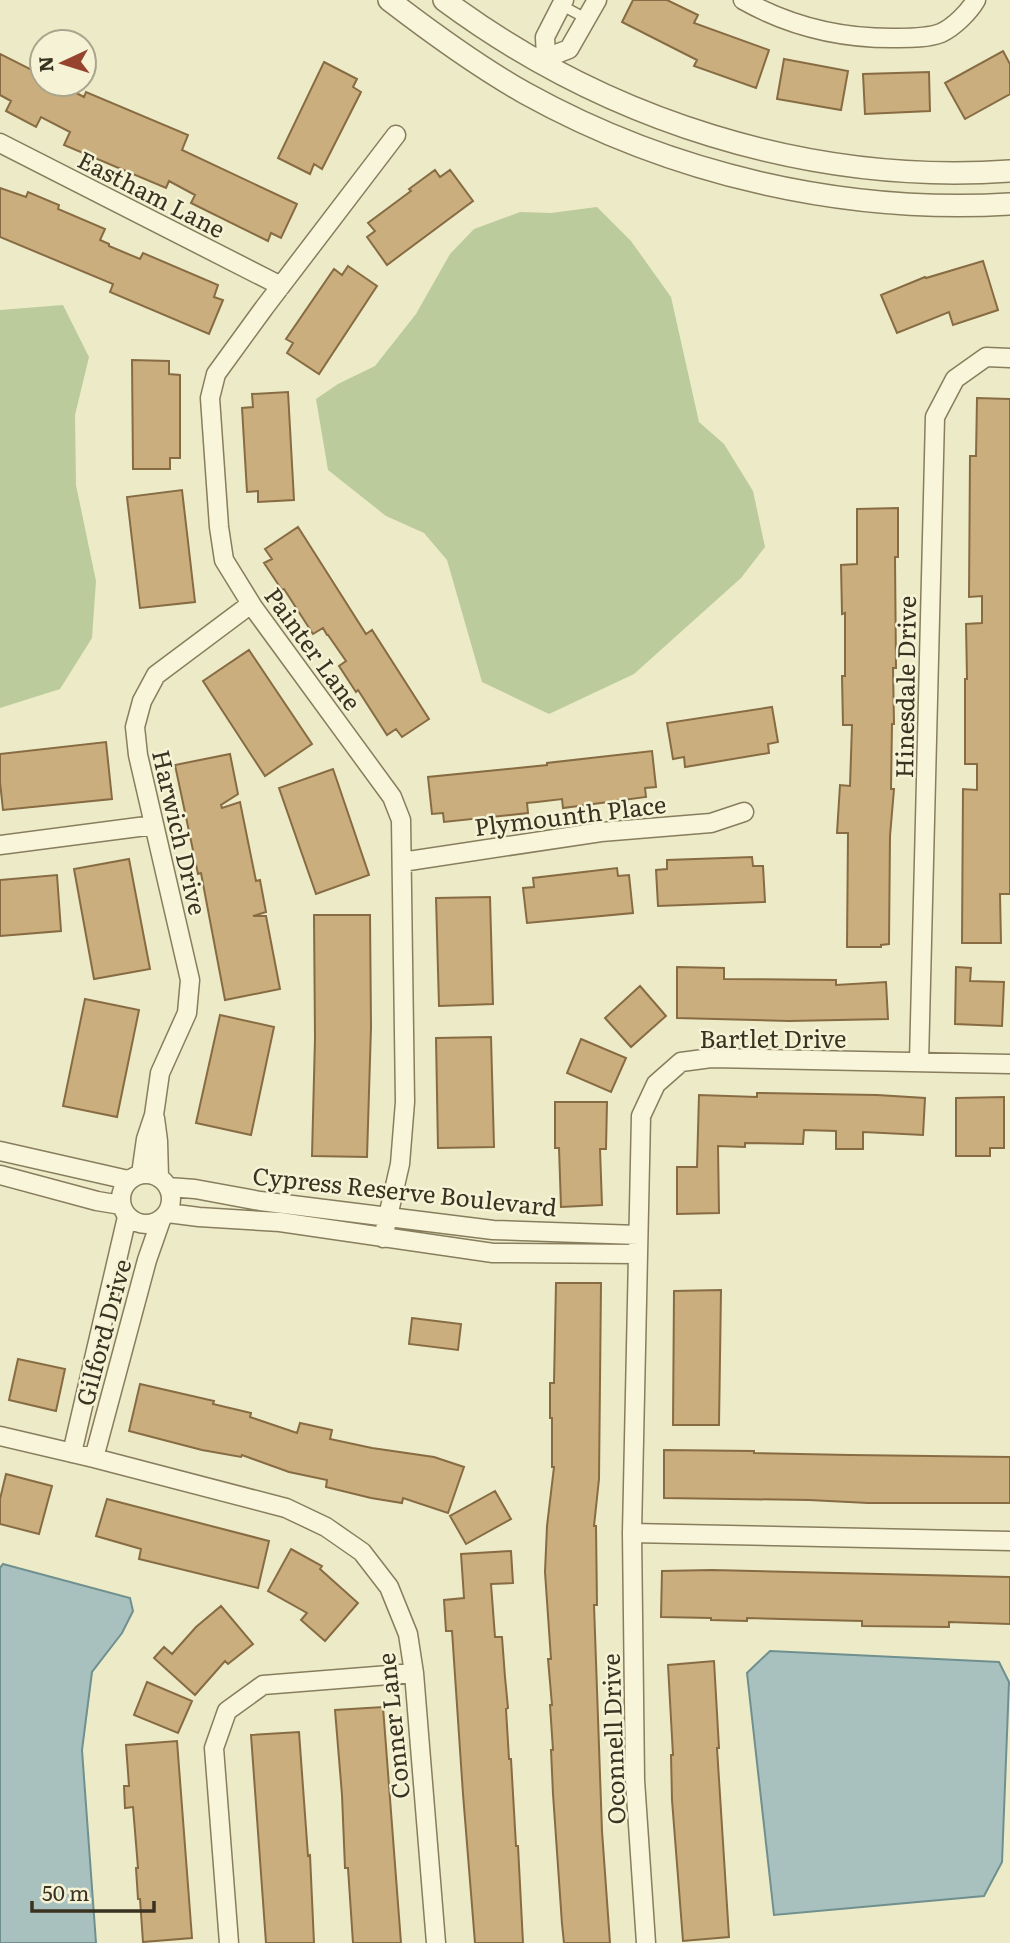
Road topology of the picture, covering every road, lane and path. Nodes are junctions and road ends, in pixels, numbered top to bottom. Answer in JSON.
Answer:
{"nodes":[{"id":1,"x":389,"y":0,"type":"edge"},
{"id":2,"x":444,"y":0,"type":"edge"},
{"id":3,"x":597,"y":0,"type":"edge"},
{"id":4,"x":743,"y":0,"type":"edge"},
{"id":5,"x":976,"y":0,"type":"edge"},
{"id":6,"x":562,"y":3,"type":"edge"},
{"id":7,"x":587,"y":19,"type":"junction"},
{"id":8,"x":544,"y":61,"type":"junction"},
{"id":9,"x":526,"y":93,"type":"junction"},
{"id":10,"x":396,"y":135,"type":"dead end"},
{"id":11,"x":0,"y":144,"type":"edge"},
{"id":12,"x":1010,"y":172,"type":"edge"},
{"id":13,"x":1010,"y":204,"type":"edge"},
{"id":14,"x":281,"y":286,"type":"junction"},
{"id":15,"x":1010,"y":358,"type":"edge"},
{"id":16,"x":251,"y":604,"type":"junction"},
{"id":17,"x":744,"y":812,"type":"dead end"},
{"id":18,"x":154,"y":825,"type":"junction"},
{"id":19,"x":0,"y":845,"type":"edge"},
{"id":20,"x":402,"y":862,"type":"junction"},
{"id":21,"x":919,"y":1062,"type":"junction"},
{"id":22,"x":1010,"y":1064,"type":"edge"},
{"id":23,"x":0,"y":1152,"type":"edge"},
{"id":24,"x":0,"y":1175,"type":"edge"},
{"id":25,"x":149,"y":1179,"type":"junction"},
{"id":26,"x":124,"y":1211,"type":"junction"},
{"id":27,"x":164,"y":1216,"type":"junction"},
{"id":28,"x":389,"y":1217,"type":"junction"},
{"id":29,"x":638,"y":1235,"type":"junction"},
{"id":30,"x":383,"y":1238,"type":"junction"},
{"id":31,"x":637,"y":1254,"type":"junction"},
{"id":32,"x":0,"y":1436,"type":"edge"},
{"id":33,"x":72,"y":1452,"type":"junction"},
{"id":34,"x":94,"y":1458,"type":"junction"},
{"id":35,"x":632,"y":1533,"type":"junction"},
{"id":36,"x":1010,"y":1541,"type":"edge"},
{"id":37,"x":414,"y":1673,"type":"junction"},
{"id":38,"x":229,"y":1943,"type":"edge"},
{"id":39,"x":436,"y":1943,"type":"edge"},
{"id":40,"x":646,"y":1943,"type":"edge"}],
"edges":[{"from":1,"to":9,"type":"street"},
{"from":2,"to":8,"type":"street"},
{"from":3,"to":7,"type":"street"},
{"from":4,"to":5,"type":"street"},
{"from":6,"to":7,"type":"lane"},
{"from":6,"to":8,"type":"street"},
{"from":7,"to":8,"type":"street"},
{"from":8,"to":9,"type":"street"},
{"from":8,"to":12,"type":"street"},
{"from":9,"to":13,"type":"street"},
{"from":10,"to":14,"type":"street","name":"Painter Lane"},
{"from":11,"to":14,"type":"street","name":"Eastham Lane"},
{"from":14,"to":16,"type":"street","name":"Painter Lane"},
{"from":15,"to":21,"type":"street","name":"Hinesdale Drive"},
{"from":16,"to":18,"type":"street","name":"Harwich Drive"},
{"from":16,"to":20,"type":"street","name":"Painter Lane"},
{"from":17,"to":20,"type":"street","name":"Plymounth Place"},
{"from":18,"to":19,"type":"street"},
{"from":18,"to":25,"type":"street","name":"Harwich Drive"},
{"from":20,"to":28,"type":"street","name":"Painter Lane"},
{"from":21,"to":22,"type":"street","name":"Bartlet Drive"},
{"from":21,"to":29,"type":"street","name":"Bartlet Drive"},
{"from":23,"to":25,"type":"street","name":"Cypress Reserve Boulevard"},
{"from":24,"to":26,"type":"street"},
{"from":25,"to":26,"type":"street"},
{"from":25,"to":27,"type":"street"},
{"from":25,"to":28,"type":"street","name":"Cypress Reserve Boulevard"},
{"from":26,"to":27,"type":"street"},
{"from":26,"to":33,"type":"street","name":"Gilford Drive"},
{"from":27,"to":30,"type":"street","name":"Cypress Reserve Boulevard"},
{"from":27,"to":34,"type":"street","name":"Gilford Drive"},
{"from":28,"to":29,"type":"street","name":"Cypress Reserve Boulevard"},
{"from":28,"to":30,"type":"street","name":"Painter Lane"},
{"from":29,"to":31,"type":"street","name":"Oconnell Drive"},
{"from":30,"to":31,"type":"street","name":"Cypress Reserve Boulevard"},
{"from":31,"to":35,"type":"street","name":"Oconnell Drive"},
{"from":32,"to":33,"type":"street","name":"Conner Lane"},
{"from":33,"to":34,"type":"street","name":"Conner Lane"},
{"from":34,"to":37,"type":"street","name":"Conner Lane"},
{"from":35,"to":36,"type":"street"},
{"from":35,"to":40,"type":"street","name":"Oconnell Drive"},
{"from":37,"to":38,"type":"street"},
{"from":37,"to":39,"type":"street","name":"Conner Lane"}]}
